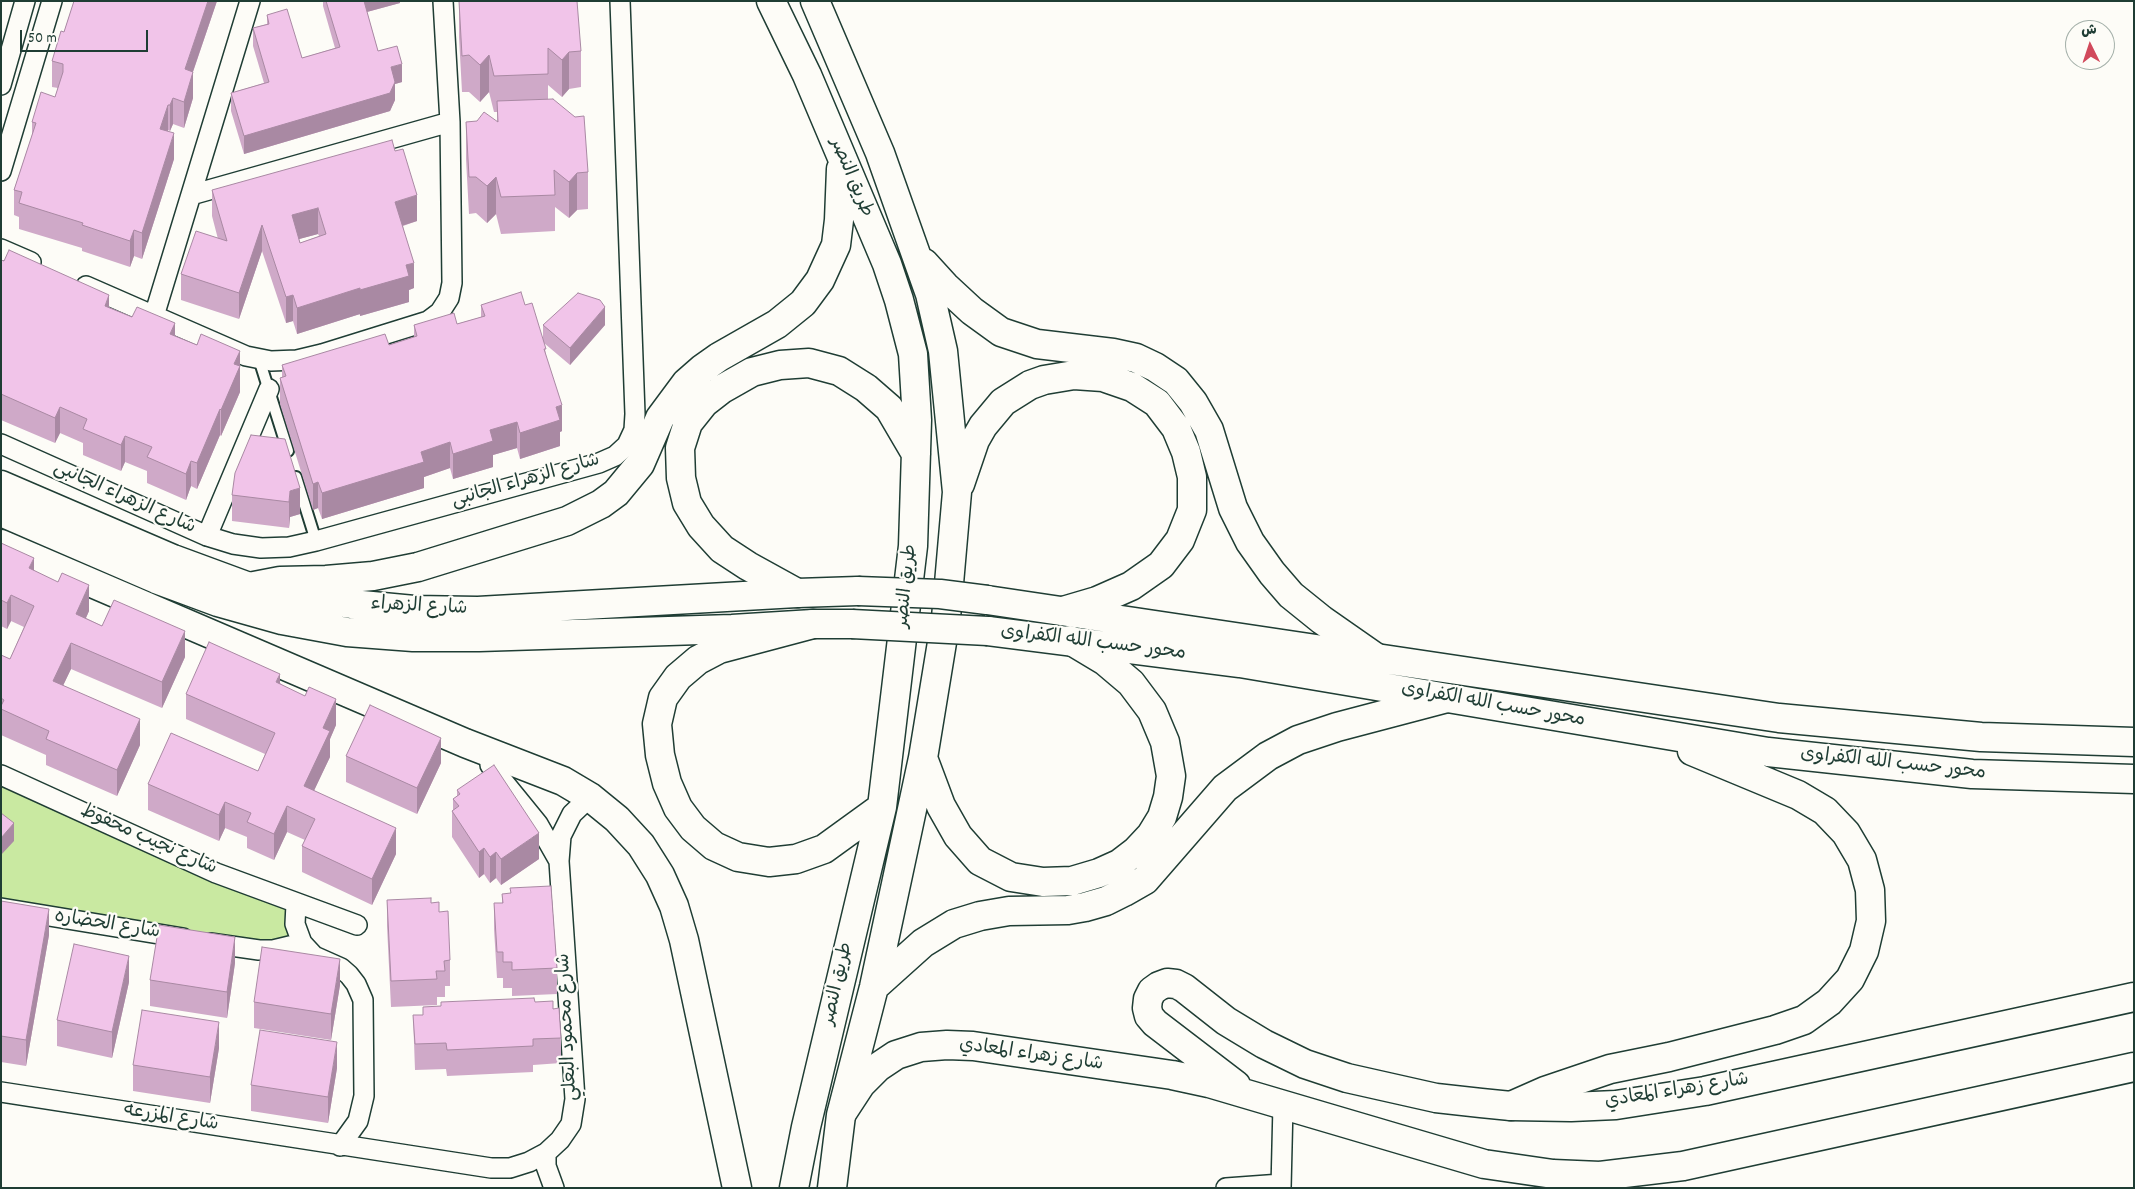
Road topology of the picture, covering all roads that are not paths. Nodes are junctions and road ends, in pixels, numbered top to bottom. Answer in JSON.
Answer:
{"nodes":[{"id":1,"x":25,"y":1,"type":"edge"},
{"id":2,"x":52,"y":1,"type":"edge"},
{"id":3,"x":250,"y":1,"type":"edge"},
{"id":4,"x":443,"y":1,"type":"edge"},
{"id":5,"x":620,"y":1,"type":"edge"},
{"id":6,"x":771,"y":1,"type":"edge"},
{"id":7,"x":815,"y":1,"type":"edge"},
{"id":8,"x":1,"y":85,"type":"edge"},
{"id":9,"x":450,"y":122,"type":"junction"},
{"id":10,"x":841,"y":158,"type":"junction"},
{"id":11,"x":1,"y":171,"type":"edge"},
{"id":12,"x":191,"y":195,"type":"junction"},
{"id":13,"x":1,"y":249,"type":"edge"},
{"id":14,"x":918,"y":257,"type":"junction"},
{"id":15,"x":45,"y":268,"type":"edge"},
{"id":16,"x":71,"y":279,"type":"edge"},
{"id":17,"x":154,"y":316,"type":"junction"},
{"id":18,"x":259,"y":359,"type":"junction"},
{"id":19,"x":269,"y":389,"type":"junction"},
{"id":20,"x":1,"y":444,"type":"edge"},
{"id":21,"x":917,"y":457,"type":"junction"},
{"id":22,"x":1,"y":485,"type":"edge"},
{"id":23,"x":957,"y":492,"type":"junction"},
{"id":24,"x":1,"y":512,"type":"edge"},
{"id":25,"x":207,"y":536,"type":"junction"},
{"id":26,"x":316,"y":541,"type":"junction"},
{"id":27,"x":1,"y":544,"type":"edge"},
{"id":28,"x":248,"y":588,"type":"junction"},
{"id":29,"x":858,"y":591,"type":"joint"},
{"id":30,"x":797,"y":593,"type":"junction"},
{"id":31,"x":1063,"y":611,"type":"junction"},
{"id":32,"x":813,"y":624,"type":"junction"},
{"id":33,"x":852,"y":624,"type":"joint"},
{"id":34,"x":1070,"y":640,"type":"junction"},
{"id":35,"x":1375,"y":657,"type":"junction"},
{"id":36,"x":1447,"y":698,"type":"junction"},
{"id":37,"x":1652,"y":734,"type":"junction"},
{"id":38,"x":465,"y":742,"type":"junction"},
{"id":39,"x":2134,"y":742,"type":"edge"},
{"id":40,"x":923,"y":758,"type":"junction"},
{"id":41,"x":1,"y":775,"type":"edge"},
{"id":42,"x":2134,"y":779,"type":"edge"},
{"id":43,"x":590,"y":797,"type":"junction"},
{"id":44,"x":882,"y":807,"type":"junction"},
{"id":45,"x":559,"y":861,"type":"junction"},
{"id":46,"x":296,"y":904,"type":"junction"},
{"id":47,"x":1,"y":908,"type":"edge"},
{"id":48,"x":357,"y":925,"type":"dead end"},
{"id":49,"x":302,"y":942,"type":"junction"},
{"id":50,"x":874,"y":988,"type":"junction"},
{"id":51,"x":2134,"y":997,"type":"edge"},
{"id":52,"x":2134,"y":1067,"type":"edge"},
{"id":53,"x":1,"y":1092,"type":"edge"},
{"id":54,"x":1246,"y":1093,"type":"junction"},
{"id":55,"x":1283,"y":1105,"type":"junction"},
{"id":56,"x":1511,"y":1106,"type":"junction"},
{"id":57,"x":841,"y":1114,"type":"junction"},
{"id":58,"x":340,"y":1146,"type":"junction"},
{"id":59,"x":546,"y":1153,"type":"junction"},
{"id":60,"x":1540,"y":1180,"type":"edge"},
{"id":61,"x":1595,"y":1182,"type":"edge"},
{"id":62,"x":1281,"y":1186,"type":"edge"},
{"id":63,"x":554,"y":1188,"type":"edge"},
{"id":64,"x":737,"y":1188,"type":"edge"},
{"id":65,"x":794,"y":1188,"type":"edge"},
{"id":66,"x":832,"y":1188,"type":"edge"},
{"id":67,"x":1226,"y":1188,"type":"edge"}],
"edges":[{"from":1,"to":8,"type":"street"},
{"from":2,"to":11,"type":"street"},
{"from":3,"to":12,"type":"street"},
{"from":4,"to":9,"type":"street"},
{"from":5,"to":26,"type":"street","name":"شارع الزهراء الجانبى"},
{"from":6,"to":10,"type":"main road","name":"طريق النصر"},
{"from":7,"to":14,"type":"main road","name":"طريق النصر"},
{"from":9,"to":12,"type":"street"},
{"from":9,"to":18,"type":"street"},
{"from":10,"to":21,"type":"main road","name":"طريق النصر"},
{"from":10,"to":28,"type":"main road"},
{"from":12,"to":17,"type":"street"},
{"from":13,"to":15,"type":"street"},
{"from":14,"to":23,"type":"main road","name":"طريق النصر"},
{"from":14,"to":35,"type":"main road"},
{"from":16,"to":17,"type":"street"},
{"from":17,"to":18,"type":"street"},
{"from":18,"to":19,"type":"lane"},
{"from":19,"to":25,"type":"street"},
{"from":19,"to":26,"type":"lane"},
{"from":20,"to":25,"type":"street","name":"شارع الزهراء الجانبى"},
{"from":21,"to":30,"type":"main road"},
{"from":21,"to":44,"type":"main road","name":"طريق النصر"},
{"from":22,"to":28,"type":"main road","name":"شارع الزهراء"},
{"from":23,"to":31,"type":"main road"},
{"from":23,"to":40,"type":"main road","name":"طريق النصر"},
{"from":24,"to":32,"type":"main road","name":"شارع الزهراء"},
{"from":25,"to":26,"type":"street","name":"شارع الزهراء الجانبى"},
{"from":27,"to":38,"type":"main road"},
{"from":28,"to":30,"type":"main road","name":"شارع الزهراء"},
{"from":29,"to":30,"type":"main road","name":"شارع الزهراء"},
{"from":29,"to":31,"type":"main road","name":"محور حسب الله الكفراوى","bridge":true},
{"from":31,"to":35,"type":"main road","name":"محور حسب الله الكفراوى"},
{"from":32,"to":33,"type":"main road","name":"شارع الزهراء"},
{"from":32,"to":44,"type":"main road"},
{"from":33,"to":34,"type":"main road","name":"محور حسب الله الكفراوى","bridge":true},
{"from":34,"to":36,"type":"main road","name":"محور حسب الله الكفراوى"},
{"from":34,"to":40,"type":"main road"},
{"from":35,"to":39,"type":"main road","name":"محور حسب الله الكفراوى"},
{"from":36,"to":37,"type":"main road","name":"محور حسب الله الكفراوى"},
{"from":36,"to":50,"type":"main road"},
{"from":37,"to":42,"type":"main road","name":"محور حسب الله الكفراوى"},
{"from":37,"to":56,"type":"main road"},
{"from":38,"to":43,"type":"main road"},
{"from":38,"to":45,"type":"street","name":"شارع محمود البعلي"},
{"from":40,"to":50,"type":"main road","name":"طريق النصر"},
{"from":41,"to":46,"type":"street","name":"شارع نجيب محفوظ"},
{"from":43,"to":45,"type":"street","name":"شارع محمود البعلي"},
{"from":43,"to":64,"type":"main road"},
{"from":44,"to":65,"type":"main road","name":"طريق النصر"},
{"from":45,"to":59,"type":"street","name":"شارع محمود البعلي"},
{"from":46,"to":48,"type":"street","name":"شارع نجيب محفوظ"},
{"from":46,"to":49,"type":"street"},
{"from":47,"to":49,"type":"street","name":"شارع الحضاره"},
{"from":49,"to":58,"type":"street"},
{"from":50,"to":57,"type":"main road","name":"طريق النصر"},
{"from":51,"to":56,"type":"main road","name":"شارع زهراء المعادي"},
{"from":52,"to":61,"type":"main road","name":"شارع زهراء المعادي"},
{"from":53,"to":58,"type":"street","name":"شارع المزرعه"},
{"from":54,"to":55,"type":"main road","name":"شارع زهراء المعادي"},
{"from":54,"to":56,"type":"main road","name":"شارع زهراء المعادي"},
{"from":54,"to":57,"type":"main road","name":"شارع زهراء المعادي"},
{"from":55,"to":60,"type":"main road","name":"شارع زهراء المعادي"},
{"from":55,"to":62,"type":"street"},
{"from":57,"to":66,"type":"main road","name":"طريق النصر"},
{"from":58,"to":59,"type":"street","name":"شارع محمود البعلي"},
{"from":59,"to":63,"type":"street"},
{"from":60,"to":61,"type":"main road","name":"شارع زهراء المعادي"},
{"from":62,"to":67,"type":"street"}]}
